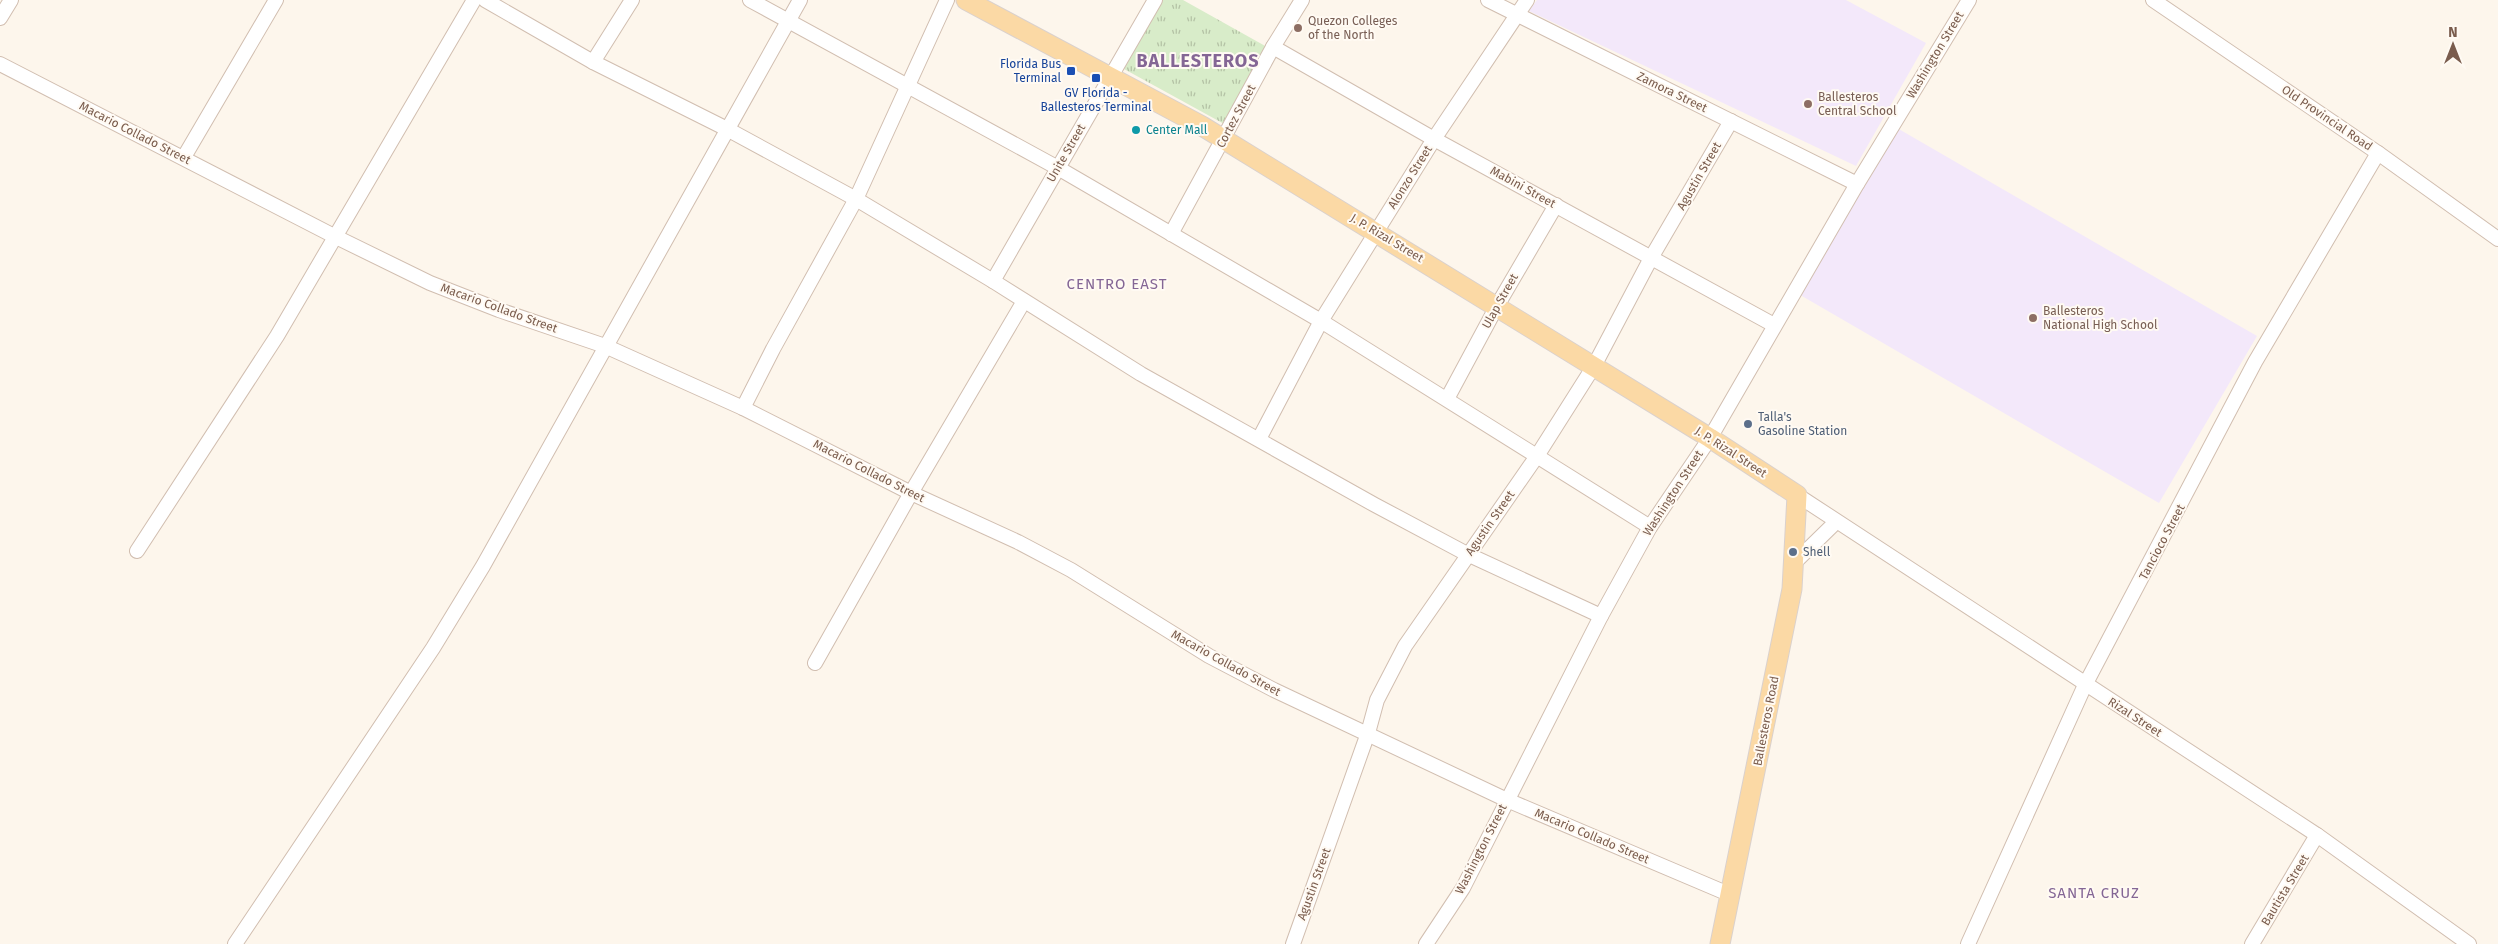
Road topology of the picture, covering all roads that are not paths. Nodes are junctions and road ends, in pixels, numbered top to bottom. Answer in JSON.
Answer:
{"nodes":[{"id":1,"x":11,"y":0,"type":"edge"},
{"id":2,"x":276,"y":0,"type":"edge"},
{"id":3,"x":474,"y":0,"type":"edge"},
{"id":4,"x":486,"y":0,"type":"edge"},
{"id":5,"x":632,"y":0,"type":"edge"},
{"id":6,"x":750,"y":0,"type":"edge"},
{"id":7,"x":800,"y":0,"type":"edge"},
{"id":8,"x":947,"y":0,"type":"edge"},
{"id":9,"x":966,"y":0,"type":"edge"},
{"id":10,"x":1155,"y":0,"type":"edge"},
{"id":11,"x":1302,"y":0,"type":"edge"},
{"id":12,"x":1488,"y":0,"type":"edge"},
{"id":13,"x":1527,"y":0,"type":"edge"},
{"id":14,"x":1969,"y":0,"type":"edge"},
{"id":15,"x":2153,"y":0,"type":"edge"},
{"id":16,"x":1517,"y":15,"type":"junction"},
{"id":17,"x":0,"y":18,"type":"edge"},
{"id":18,"x":788,"y":22,"type":"junction"},
{"id":19,"x":1273,"y":47,"type":"junction"},
{"id":20,"x":593,"y":62,"type":"junction"},
{"id":21,"x":0,"y":64,"type":"edge"},
{"id":22,"x":1110,"y":76,"type":"junction"},
{"id":23,"x":908,"y":88,"type":"junction"},
{"id":24,"x":1731,"y":121,"type":"junction"},
{"id":25,"x":727,"y":129,"type":"junction"},
{"id":26,"x":1224,"y":139,"type":"junction"},
{"id":27,"x":1434,"y":139,"type":"junction"},
{"id":28,"x":2378,"y":153,"type":"junction"},
{"id":29,"x":184,"y":158,"type":"junction"},
{"id":30,"x":1058,"y":168,"type":"junction"},
{"id":31,"x":1857,"y":184,"type":"junction"},
{"id":32,"x":856,"y":199,"type":"junction"},
{"id":33,"x":1556,"y":205,"type":"junction"},
{"id":34,"x":1376,"y":231,"type":"junction"},
{"id":35,"x":1171,"y":234,"type":"junction"},
{"id":36,"x":334,"y":236,"type":"junction"},
{"id":37,"x":2498,"y":239,"type":"edge"},
{"id":38,"x":1651,"y":258,"type":"junction"},
{"id":39,"x":993,"y":281,"type":"junction"},
{"id":40,"x":1024,"y":301,"type":"junction"},
{"id":41,"x":1497,"y":306,"type":"junction"},
{"id":42,"x":1321,"y":321,"type":"junction"},
{"id":43,"x":1774,"y":325,"type":"junction"},
{"id":44,"x":605,"y":346,"type":"junction"},
{"id":45,"x":1594,"y":366,"type":"junction"},
{"id":46,"x":1447,"y":399,"type":"junction"},
{"id":47,"x":743,"y":408,"type":"junction"},
{"id":48,"x":1710,"y":438,"type":"junction"},
{"id":49,"x":1259,"y":439,"type":"junction"},
{"id":50,"x":1538,"y":456,"type":"junction"},
{"id":51,"x":911,"y":492,"type":"junction"},
{"id":52,"x":1797,"y":495,"type":"junction"},
{"id":53,"x":1836,"y":522,"type":"junction"},
{"id":54,"x":1650,"y":527,"type":"junction"},
{"id":55,"x":137,"y":550,"type":"dead end"},
{"id":56,"x":1467,"y":554,"type":"junction"},
{"id":57,"x":1795,"y":562,"type":"junction"},
{"id":58,"x":1601,"y":616,"type":"junction"},
{"id":59,"x":815,"y":664,"type":"dead end"},
{"id":60,"x":2085,"y":686,"type":"junction"},
{"id":61,"x":1368,"y":733,"type":"junction"},
{"id":62,"x":1507,"y":800,"type":"junction"},
{"id":63,"x":2317,"y":835,"type":"junction"},
{"id":64,"x":1731,"y":895,"type":"junction"},
{"id":65,"x":235,"y":944,"type":"edge"},
{"id":66,"x":1293,"y":944,"type":"edge"},
{"id":67,"x":1426,"y":944,"type":"edge"},
{"id":68,"x":1720,"y":944,"type":"edge"},
{"id":69,"x":1968,"y":944,"type":"edge"},
{"id":70,"x":2252,"y":944,"type":"edge"},
{"id":71,"x":2469,"y":944,"type":"edge"}],
"edges":[{"from":1,"to":17,"type":"street"},
{"from":2,"to":29,"type":"street"},
{"from":3,"to":36,"type":"street"},
{"from":4,"to":20,"type":"street"},
{"from":5,"to":20,"type":"street"},
{"from":6,"to":18,"type":"street"},
{"from":7,"to":18,"type":"street"},
{"from":8,"to":23,"type":"street"},
{"from":9,"to":22,"type":"main road","name":"J. P. Rizal Street"},
{"from":10,"to":22,"type":"street","name":"Unite Street"},
{"from":11,"to":19,"type":"street","name":"Cortez Street"},
{"from":12,"to":16,"type":"street","name":"Zamora Street"},
{"from":13,"to":16,"type":"street","name":"Alonzo Street"},
{"from":14,"to":31,"type":"street","name":"Washington Street"},
{"from":15,"to":28,"type":"street","name":"Old Provincial Road"},
{"from":16,"to":24,"type":"street","name":"Zamora Street"},
{"from":16,"to":27,"type":"street","name":"Alonzo Street"},
{"from":18,"to":23,"type":"street"},
{"from":18,"to":25,"type":"street"},
{"from":19,"to":26,"type":"street","name":"Cortez Street"},
{"from":19,"to":27,"type":"street","name":"Mabini Street"},
{"from":20,"to":25,"type":"street"},
{"from":21,"to":29,"type":"street","name":"Macario Collado Street"},
{"from":22,"to":26,"type":"main road","name":"J. P. Rizal Street"},
{"from":22,"to":30,"type":"street","name":"Unite Street"},
{"from":23,"to":30,"type":"street"},
{"from":23,"to":32,"type":"street"},
{"from":24,"to":31,"type":"street","name":"Zamora Street"},
{"from":24,"to":38,"type":"street","name":"Agustin Street"},
{"from":25,"to":32,"type":"street"},
{"from":25,"to":44,"type":"street"},
{"from":26,"to":34,"type":"main road","name":"J. P. Rizal Street"},
{"from":26,"to":35,"type":"street","name":"Cortez Street"},
{"from":27,"to":33,"type":"street","name":"Mabini Street"},
{"from":27,"to":34,"type":"street","name":"Alonzo Street"},
{"from":28,"to":37,"type":"street","name":"Old Provincial Road"},
{"from":28,"to":60,"type":"street","name":"Tancioco Street"},
{"from":29,"to":36,"type":"street","name":"Macario Collado Street"},
{"from":30,"to":35,"type":"street"},
{"from":30,"to":39,"type":"street","name":"Unite Street"},
{"from":31,"to":43,"type":"street","name":"Washington Street"},
{"from":32,"to":39,"type":"street"},
{"from":32,"to":47,"type":"street"},
{"from":33,"to":38,"type":"street","name":"Mabini Street"},
{"from":33,"to":41,"type":"street","name":"Ulap Street"},
{"from":34,"to":41,"type":"main road","name":"J. P. Rizal Street"},
{"from":34,"to":42,"type":"street","name":"Alonzo Street"},
{"from":35,"to":42,"type":"street"},
{"from":36,"to":44,"type":"street","name":"Macario Collado Street"},
{"from":36,"to":55,"type":"street"},
{"from":38,"to":43,"type":"street","name":"Mabini Street"},
{"from":38,"to":45,"type":"street","name":"Agustin Street"},
{"from":39,"to":40,"type":"street"},
{"from":40,"to":49,"type":"street"},
{"from":40,"to":51,"type":"street"},
{"from":41,"to":45,"type":"main road","name":"J. P. Rizal Street"},
{"from":41,"to":46,"type":"street","name":"Ulap Street"},
{"from":42,"to":46,"type":"street"},
{"from":42,"to":49,"type":"street","name":"Alonzo Street"},
{"from":43,"to":48,"type":"street","name":"Washington Street"},
{"from":44,"to":47,"type":"street","name":"Macario Collado Street"},
{"from":44,"to":65,"type":"street"},
{"from":45,"to":48,"type":"main road","name":"J. P. Rizal Street"},
{"from":45,"to":50,"type":"street","name":"Agustin Street"},
{"from":46,"to":50,"type":"street"},
{"from":47,"to":51,"type":"street","name":"Macario Collado Street"},
{"from":48,"to":52,"type":"main road","name":"J. P. Rizal Street"},
{"from":48,"to":54,"type":"street","name":"Washington Street"},
{"from":49,"to":56,"type":"street"},
{"from":50,"to":54,"type":"street"},
{"from":50,"to":56,"type":"street","name":"Agustin Street"},
{"from":51,"to":59,"type":"street"},
{"from":51,"to":61,"type":"street","name":"Macario Collado Street"},
{"from":52,"to":53,"type":"street","name":"Rizal Street"},
{"from":52,"to":57,"type":"main road","name":"Ballesteros Road"},
{"from":53,"to":57,"type":"street"},
{"from":53,"to":60,"type":"street","name":"Rizal Street"},
{"from":54,"to":58,"type":"street","name":"Washington Street"},
{"from":56,"to":58,"type":"street"},
{"from":56,"to":61,"type":"street","name":"Agustin Street"},
{"from":57,"to":64,"type":"main road","name":"Ballesteros Road"},
{"from":58,"to":62,"type":"street","name":"Washington Street"},
{"from":60,"to":63,"type":"street","name":"Rizal Street"},
{"from":60,"to":69,"type":"street","name":"Tancioco Street"},
{"from":61,"to":62,"type":"street","name":"Macario Collado Street"},
{"from":61,"to":66,"type":"street","name":"Agustin Street"},
{"from":62,"to":64,"type":"street","name":"Macario Collado Street"},
{"from":62,"to":67,"type":"street","name":"Washington Street"},
{"from":63,"to":70,"type":"street","name":"Bautista Street"},
{"from":63,"to":71,"type":"street","name":"Rizal Street"},
{"from":64,"to":68,"type":"main road","name":"Ballesteros Road"}]}
